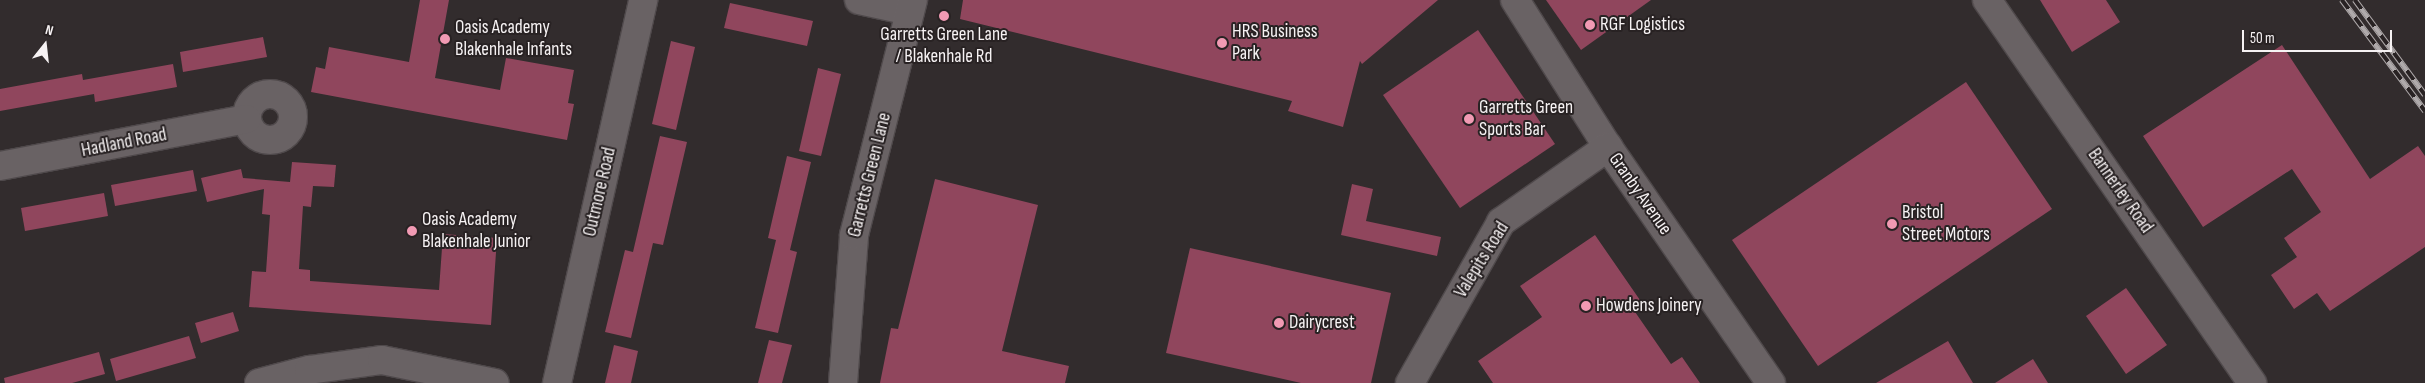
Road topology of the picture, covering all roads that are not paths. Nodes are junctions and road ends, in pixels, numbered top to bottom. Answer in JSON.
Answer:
{"nodes":[{"id":1,"x":643,"y":0,"type":"edge"},
{"id":2,"x":859,"y":0,"type":"edge"},
{"id":3,"x":1515,"y":0,"type":"edge"},
{"id":4,"x":1987,"y":0,"type":"edge"},
{"id":5,"x":912,"y":6,"type":"edge"},
{"id":6,"x":247,"y":119,"type":"dead end"},
{"id":7,"x":1608,"y":147,"type":"junction"},
{"id":8,"x":0,"y":166,"type":"edge"},
{"id":9,"x":259,"y":383,"type":"edge"},
{"id":10,"x":494,"y":383,"type":"edge"},
{"id":11,"x":557,"y":383,"type":"edge"},
{"id":12,"x":843,"y":383,"type":"edge"},
{"id":13,"x":1410,"y":383,"type":"edge"},
{"id":14,"x":1771,"y":383,"type":"edge"},
{"id":15,"x":2252,"y":383,"type":"edge"}],
"edges":[{"from":1,"to":11,"type":"street","name":"Outmore Road"},
{"from":2,"to":5,"type":"street"},
{"from":3,"to":7,"type":"street","name":"Granby Avenue"},
{"from":4,"to":15,"type":"street","name":"Bannerley Road"},
{"from":5,"to":12,"type":"street","name":"Garretts Green Lane"},
{"from":6,"to":8,"type":"street","name":"Hadland Road"},
{"from":7,"to":13,"type":"street","name":"Valepits Road"},
{"from":7,"to":14,"type":"street","name":"Granby Avenue"},
{"from":9,"to":10,"type":"street"}]}
